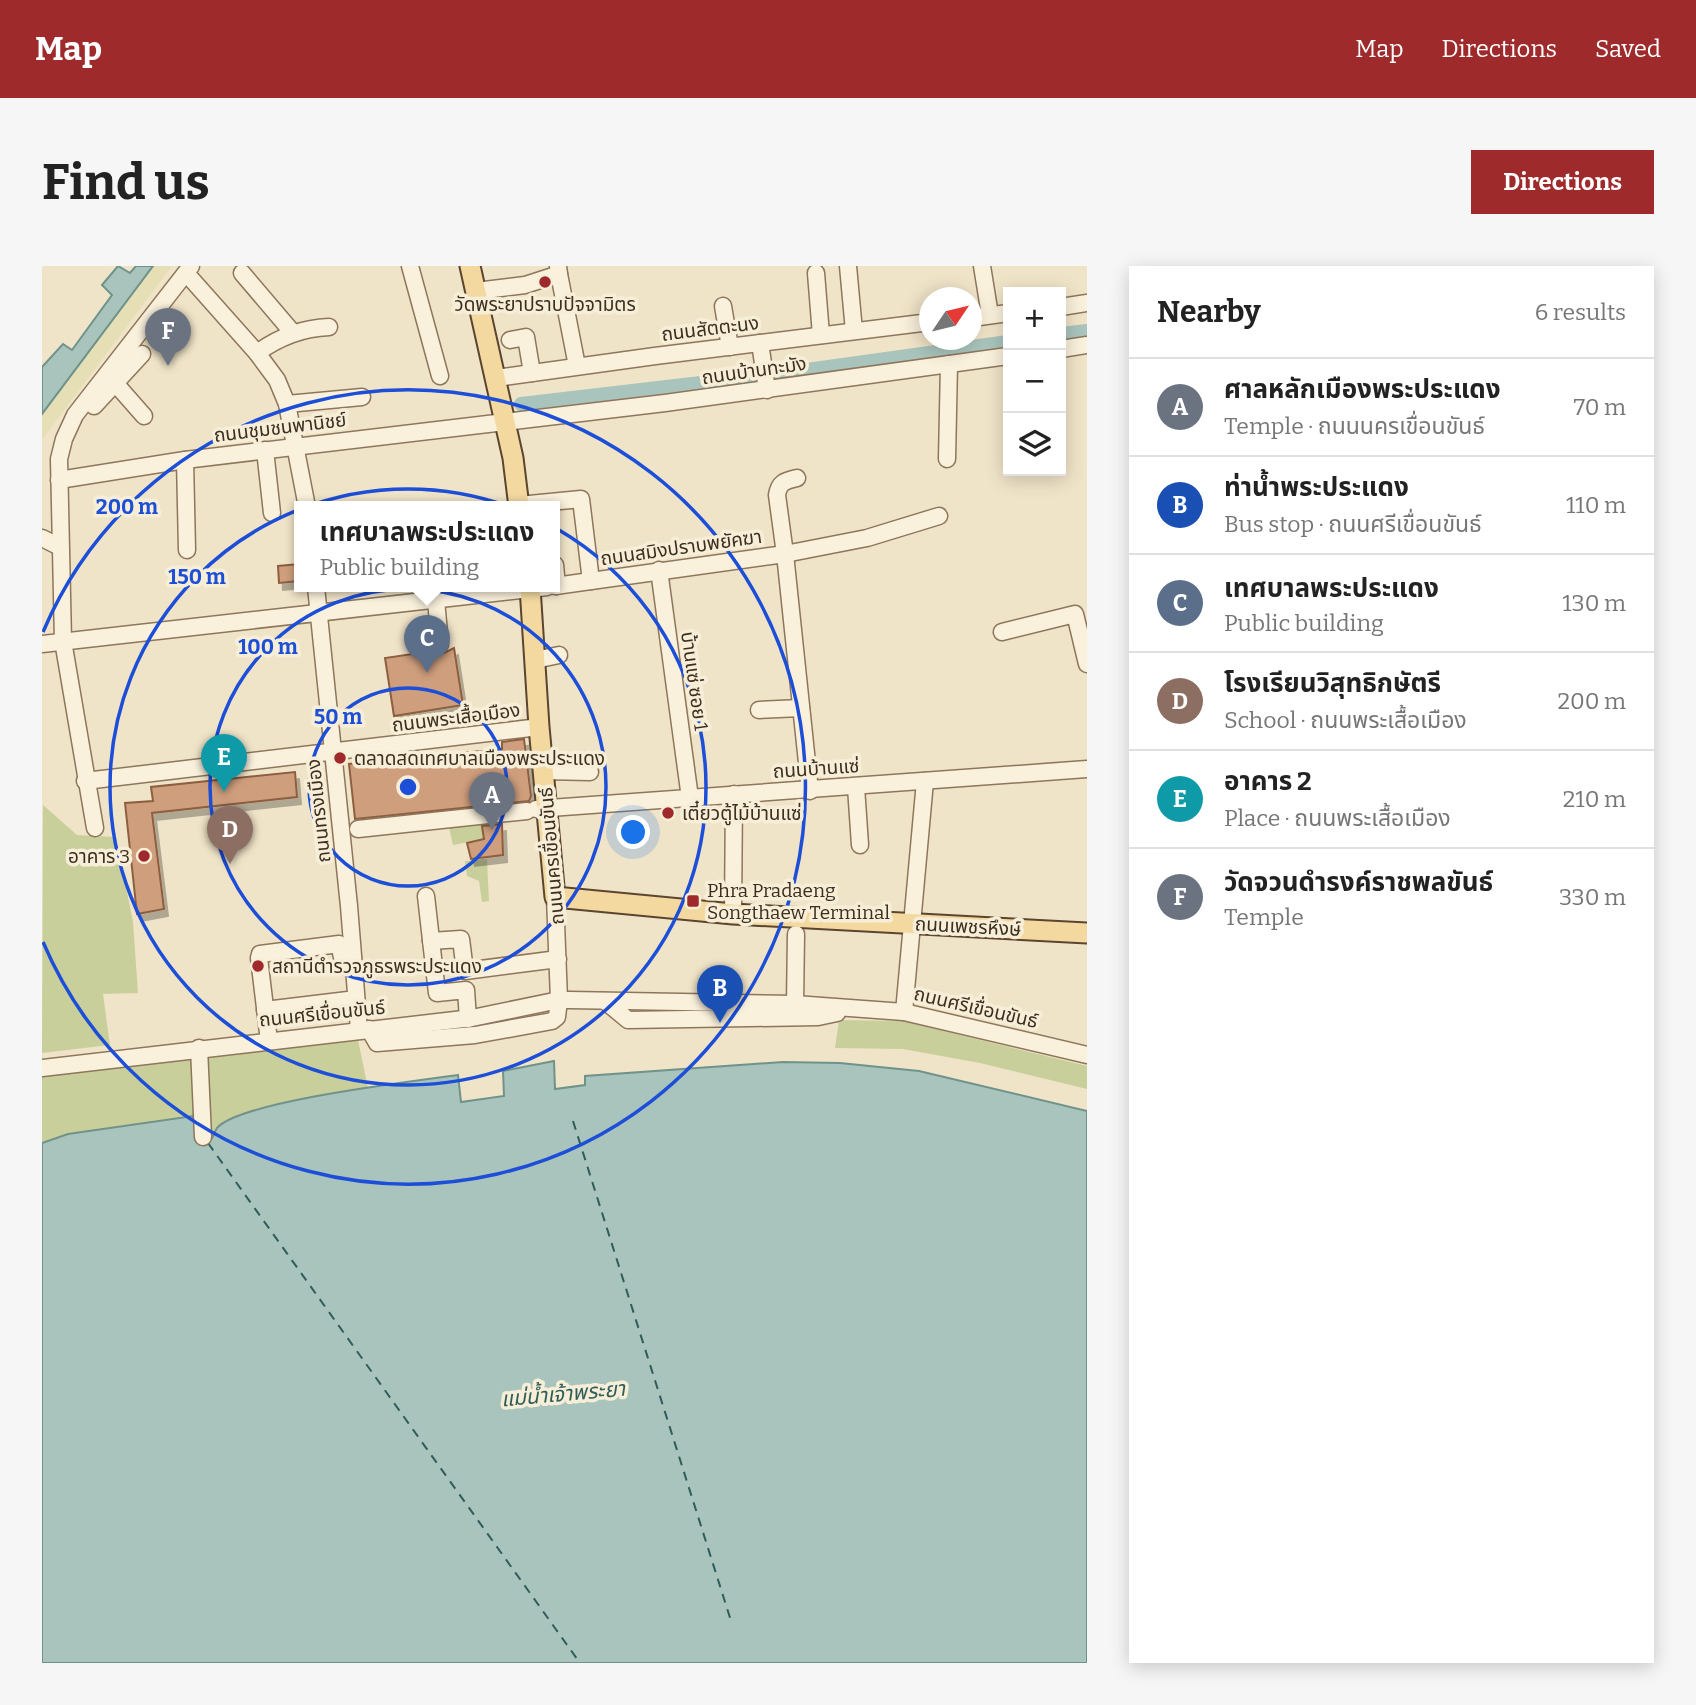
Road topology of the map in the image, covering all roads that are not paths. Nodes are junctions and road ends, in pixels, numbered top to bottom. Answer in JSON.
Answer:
{"nodes":[{"id":1,"x":410,"y":266,"type":"edge"},
{"id":2,"x":470,"y":266,"type":"edge"},
{"id":3,"x":848,"y":266,"type":"edge"},
{"id":4,"x":982,"y":266,"type":"edge"},
{"id":5,"x":188,"y":270,"type":"edge"},
{"id":6,"x":558,"y":270,"type":"edge"},
{"id":7,"x":243,"y":273,"type":"dead end"},
{"id":8,"x":816,"y":273,"type":"dead end"},
{"id":9,"x":476,"y":291,"type":"junction"},
{"id":10,"x":1087,"y":303,"type":"edge"},
{"id":11,"x":723,"y":306,"type":"dead end"},
{"id":12,"x":1066,"y":306,"type":"edge"},
{"id":13,"x":1003,"y":314,"type":"edge"},
{"id":14,"x":990,"y":315,"type":"junction"},
{"id":15,"x":982,"y":316,"type":"edge"},
{"id":16,"x":919,"y":324,"type":"edge"},
{"id":17,"x":329,"y":327,"type":"dead end"},
{"id":18,"x":853,"y":331,"type":"junction"},
{"id":19,"x":293,"y":333,"type":"junction"},
{"id":20,"x":821,"y":335,"type":"junction"},
{"id":21,"x":510,"y":340,"type":"dead end"},
{"id":22,"x":760,"y":343,"type":"junction"},
{"id":23,"x":1087,"y":345,"type":"edge"},
{"id":24,"x":730,"y":347,"type":"junction"},
{"id":25,"x":1066,"y":348,"type":"edge"},
{"id":26,"x":257,"y":353,"type":"junction"},
{"id":27,"x":142,"y":354,"type":"dead end"},
{"id":28,"x":1003,"y":357,"type":"edge"},
{"id":29,"x":949,"y":365,"type":"junction"},
{"id":30,"x":577,"y":366,"type":"junction"},
{"id":31,"x":532,"y":373,"type":"junction"},
{"id":32,"x":440,"y":376,"type":"dead end"},
{"id":33,"x":496,"y":378,"type":"junction"},
{"id":34,"x":115,"y":383,"type":"junction"},
{"id":35,"x":766,"y":386,"type":"junction"},
{"id":36,"x":362,"y":397,"type":"dead end"},
{"id":37,"x":287,"y":404,"type":"junction"},
{"id":38,"x":144,"y":416,"type":"dead end"},
{"id":39,"x":505,"y":423,"type":"junction"},
{"id":40,"x":64,"y":439,"type":"junction"},
{"id":41,"x":295,"y":447,"type":"junction"},
{"id":42,"x":265,"y":450,"type":"junction"},
{"id":43,"x":947,"y":458,"type":"dead end"},
{"id":44,"x":185,"y":460,"type":"junction"},
{"id":45,"x":797,"y":478,"type":"dead end"},
{"id":46,"x":59,"y":480,"type":"junction"},
{"id":47,"x":306,"y":501,"type":"edge"},
{"id":48,"x":518,"y":501,"type":"edge"},
{"id":49,"x":560,"y":502,"type":"edge"},
{"id":50,"x":272,"y":513,"type":"dead end"},
{"id":51,"x":939,"y":516,"type":"dead end"},
{"id":52,"x":42,"y":538,"type":"edge"},
{"id":53,"x":60,"y":547,"type":"junction"},
{"id":54,"x":187,"y":550,"type":"dead end"},
{"id":55,"x":785,"y":554,"type":"junction"},
{"id":56,"x":659,"y":570,"type":"junction"},
{"id":57,"x":591,"y":581,"type":"junction"},
{"id":58,"x":560,"y":585,"type":"edge"},
{"id":59,"x":316,"y":592,"type":"edge"},
{"id":60,"x":502,"y":592,"type":"edge"},
{"id":61,"x":543,"y":592,"type":"edge"},
{"id":62,"x":436,"y":600,"type":"junction"},
{"id":63,"x":318,"y":612,"type":"junction"},
{"id":64,"x":1002,"y":632,"type":"dead end"},
{"id":65,"x":63,"y":642,"type":"junction"},
{"id":66,"x":42,"y":644,"type":"edge"},
{"id":67,"x":440,"y":644,"type":"dead end"},
{"id":68,"x":559,"y":655,"type":"dead end"},
{"id":69,"x":535,"y":660,"type":"junction"},
{"id":70,"x":1087,"y":664,"type":"edge"},
{"id":71,"x":801,"y":708,"type":"junction"},
{"id":72,"x":759,"y":710,"type":"dead end"},
{"id":73,"x":539,"y":727,"type":"junction"},
{"id":74,"x":333,"y":753,"type":"junction"},
{"id":75,"x":1087,"y":769,"type":"edge"},
{"id":76,"x":543,"y":771,"type":"junction"},
{"id":77,"x":590,"y":772,"type":"dead end"},
{"id":78,"x":85,"y":781,"type":"junction"},
{"id":79,"x":925,"y":781,"type":"junction"},
{"id":80,"x":856,"y":787,"type":"junction"},
{"id":81,"x":810,"y":791,"type":"junction"},
{"id":82,"x":734,"y":794,"type":"junction"},
{"id":83,"x":690,"y":798,"type":"junction"},
{"id":84,"x":537,"y":809,"type":"junction"},
{"id":85,"x":95,"y":828,"type":"dead end"},
{"id":86,"x":358,"y":829,"type":"dead end"},
{"id":87,"x":860,"y":845,"type":"dead end"},
{"id":88,"x":426,"y":896,"type":"dead end"},
{"id":89,"x":555,"y":897,"type":"junction"},
{"id":90,"x":733,"y":914,"type":"junction"},
{"id":91,"x":911,"y":923,"type":"junction"},
{"id":92,"x":1087,"y":933,"type":"edge"},
{"id":93,"x":796,"y":934,"type":"dead end"},
{"id":94,"x":431,"y":941,"type":"junction"},
{"id":95,"x":558,"y":959,"type":"junction"},
{"id":96,"x":466,"y":971,"type":"junction"},
{"id":97,"x":466,"y":990,"type":"junction"},
{"id":98,"x":348,"y":1000,"type":"junction"},
{"id":99,"x":559,"y":1000,"type":"junction"},
{"id":100,"x":795,"y":1004,"type":"junction"},
{"id":101,"x":853,"y":1009,"type":"junction"},
{"id":102,"x":265,"y":1010,"type":"junction"},
{"id":103,"x":713,"y":1011,"type":"junction"},
{"id":104,"x":904,"y":1012,"type":"junction"},
{"id":105,"x":468,"y":1019,"type":"junction"},
{"id":106,"x":360,"y":1030,"type":"junction"},
{"id":107,"x":269,"y":1041,"type":"junction"},
{"id":108,"x":199,"y":1048,"type":"junction"},
{"id":109,"x":1087,"y":1055,"type":"edge"},
{"id":110,"x":42,"y":1068,"type":"edge"},
{"id":111,"x":203,"y":1137,"type":"dead end"}],
"edges":[{"from":1,"to":32,"type":"street"},
{"from":2,"to":9,"type":"main road"},
{"from":3,"to":18,"type":"street"},
{"from":4,"to":14,"type":"street"},
{"from":5,"to":26,"type":"street"},
{"from":5,"to":40,"type":"street"},
{"from":6,"to":9,"type":"street"},
{"from":6,"to":30,"type":"street"},
{"from":7,"to":19,"type":"street"},
{"from":8,"to":20,"type":"street"},
{"from":9,"to":33,"type":"main road"},
{"from":10,"to":12,"type":"street"},
{"from":11,"to":24,"type":"street"},
{"from":13,"to":14,"type":"street"},
{"from":14,"to":15,"type":"street"},
{"from":16,"to":18,"type":"street","name":"ถนนสัตตะนง"},
{"from":17,"to":19,"type":"street"},
{"from":18,"to":20,"type":"street","name":"ถนนสัตตะนง"},
{"from":19,"to":26,"type":"street"},
{"from":20,"to":22,"type":"street","name":"ถนนสัตตะนง"},
{"from":21,"to":31,"type":"street"},
{"from":22,"to":24,"type":"street","name":"ถนนสัตตะนง"},
{"from":22,"to":35,"type":"street"},
{"from":23,"to":25,"type":"street"},
{"from":24,"to":30,"type":"street","name":"ถนนสัตตะนง"},
{"from":26,"to":37,"type":"street"},
{"from":27,"to":34,"type":"street"},
{"from":28,"to":29,"type":"street","name":"ถนนบ้านทะมัง"},
{"from":29,"to":35,"type":"street","name":"ถนนบ้านทะมัง"},
{"from":29,"to":43,"type":"street"},
{"from":30,"to":31,"type":"street","name":"ถนนสัตตะนง"},
{"from":31,"to":33,"type":"street","name":"ถนนสัตตะนง"},
{"from":33,"to":39,"type":"main road"},
{"from":34,"to":38,"type":"street"},
{"from":34,"to":40,"type":"street"},
{"from":35,"to":39,"type":"street","name":"ถนนบ้านทะมัง"},
{"from":36,"to":37,"type":"street"},
{"from":37,"to":41,"type":"street"},
{"from":39,"to":41,"type":"street","name":"ถนนชุมชนพานิชย์"},
{"from":39,"to":48,"type":"main road"},
{"from":40,"to":46,"type":"street"},
{"from":41,"to":42,"type":"street","name":"ถนนชุมชนพานิชย์"},
{"from":41,"to":47,"type":"street"},
{"from":42,"to":44,"type":"street","name":"ถนนชุมชนพานิชย์"},
{"from":42,"to":50,"type":"street"},
{"from":44,"to":46,"type":"street","name":"ถนนชุมชนพานิชย์"},
{"from":44,"to":54,"type":"street"},
{"from":45,"to":55,"type":"street"},
{"from":46,"to":53,"type":"street"},
{"from":49,"to":57,"type":"street"},
{"from":51,"to":55,"type":"street"},
{"from":52,"to":53,"type":"street"},
{"from":53,"to":65,"type":"street"},
{"from":55,"to":56,"type":"street","name":"ถนนสมิงปราบพยัคฆา"},
{"from":55,"to":71,"type":"street","name":"ถนนสมิงปราบพยัคฆา"},
{"from":56,"to":57,"type":"street","name":"ถนนสมิงปราบพยัคฆา"},
{"from":56,"to":83,"type":"street","name":"บ้านแซ่ ซอย 1"},
{"from":57,"to":58,"type":"street","name":"ถนนสมิงปราบพยัคฆา"},
{"from":59,"to":63,"type":"street","name":"ถนนทรงเมือง"},
{"from":60,"to":62,"type":"street","name":"ถนนสมิงปราบพยัคฆา"},
{"from":61,"to":69,"type":"main road","name":"ถนนนครเขื่อนขันธ์"},
{"from":62,"to":63,"type":"street","name":"ถนนสมิงปราบพยัคฆา"},
{"from":62,"to":67,"type":"street"},
{"from":63,"to":65,"type":"street","name":"ถนนสมิงปราบพยัคฆา"},
{"from":63,"to":74,"type":"street","name":"ถนนทรงเมือง"},
{"from":64,"to":70,"type":"street"},
{"from":65,"to":66,"type":"street","name":"ถนนสมิงปราบพยัคฆา"},
{"from":65,"to":78,"type":"street"},
{"from":68,"to":69,"type":"street"},
{"from":69,"to":73,"type":"main road","name":"ถนนนครเขื่อนขันธ์"},
{"from":71,"to":72,"type":"street"},
{"from":71,"to":81,"type":"street","name":"ถนนสมิงปราบพยัคฆา"},
{"from":73,"to":74,"type":"street","name":"ถนนพระเสื้อเมือง"},
{"from":73,"to":76,"type":"main road","name":"ถนนนครเขื่อนขันธ์"},
{"from":74,"to":78,"type":"street","name":"ถนนพระเสื้อเมือง"},
{"from":74,"to":106,"type":"street","name":"ถนนทรงเมือง"},
{"from":75,"to":79,"type":"street","name":"ถนนบ้านแซ่"},
{"from":76,"to":77,"type":"street"},
{"from":76,"to":84,"type":"main road","name":"ถนนนครเขื่อนขันธ์"},
{"from":78,"to":85,"type":"street"},
{"from":79,"to":80,"type":"street","name":"ถนนบ้านแซ่"},
{"from":79,"to":91,"type":"street"},
{"from":80,"to":81,"type":"street","name":"ถนนบ้านแซ่"},
{"from":80,"to":87,"type":"street"},
{"from":81,"to":82,"type":"street","name":"ถนนบ้านแซ่"},
{"from":82,"to":83,"type":"street","name":"ถนนบ้านแซ่"},
{"from":82,"to":90,"type":"street"},
{"from":83,"to":84,"type":"street","name":"ถนนบ้านแซ่"},
{"from":84,"to":86,"type":"street","name":"ถนนบ้านแซ่"},
{"from":84,"to":89,"type":"main road","name":"ถนนนครเขื่อนขันธ์"},
{"from":88,"to":94,"type":"street"},
{"from":89,"to":90,"type":"main road","name":"ถนนเพชรหึงษ์"},
{"from":89,"to":95,"type":"street","name":"ถนนนครเขื่อนขันธ์"},
{"from":90,"to":91,"type":"main road","name":"ถนนเพชรหึงษ์"},
{"from":91,"to":92,"type":"main road","name":"ถนนเพชรหึงษ์"},
{"from":91,"to":104,"type":"street"},
{"from":93,"to":100,"type":"street"},
{"from":94,"to":96,"type":"street"},
{"from":94,"to":97,"type":"street"},
{"from":95,"to":96,"type":"street"},
{"from":95,"to":99,"type":"street","name":"ถนนนครเขื่อนขันธ์"},
{"from":96,"to":97,"type":"street"},
{"from":97,"to":105,"type":"street"},
{"from":98,"to":102,"type":"street"},
{"from":98,"to":102,"type":"street"},
{"from":98,"to":106,"type":"street"},
{"from":99,"to":103,"type":"street","name":"ถนนศรีเขื่อนขันธ์"},
{"from":99,"to":105,"type":"street","name":"ถนนศรีเขื่อนขันธ์"},
{"from":99,"to":106,"type":"street"},
{"from":100,"to":101,"type":"street","name":"ถนนศรีเขื่อนขันธ์"},
{"from":100,"to":103,"type":"street","name":"ถนนศรีเขื่อนขันธ์"},
{"from":101,"to":103,"type":"street","name":"ถนนศรีเขื่อนขันธ์"},
{"from":101,"to":104,"type":"street","name":"ถนนศรีเขื่อนขันธ์"},
{"from":102,"to":107,"type":"street"},
{"from":104,"to":109,"type":"street","name":"ถนนศรีเขื่อนขันธ์"},
{"from":105,"to":106,"type":"street","name":"ถนนศรีเขื่อนขันธ์"},
{"from":106,"to":107,"type":"street","name":"ถนนศรีเขื่อนขันธ์"},
{"from":107,"to":108,"type":"street","name":"ถนนศรีเขื่อนขันธ์"},
{"from":108,"to":110,"type":"street","name":"ถนนศรีเขื่อนขันธ์"},
{"from":108,"to":111,"type":"street"}]}
